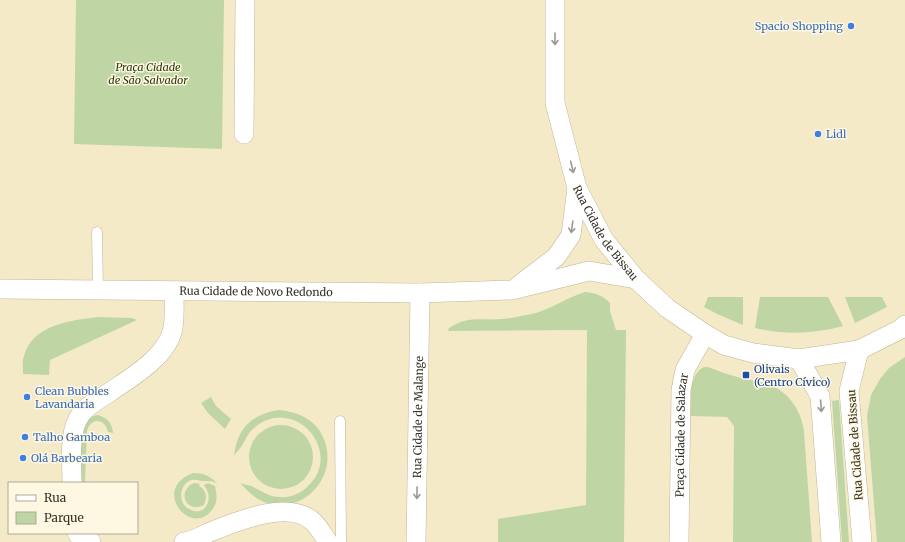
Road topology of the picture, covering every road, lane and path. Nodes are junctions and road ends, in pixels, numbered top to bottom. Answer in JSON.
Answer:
{"nodes":[{"id":1,"x":245,"y":0,"type":"edge"},
{"id":2,"x":555,"y":0,"type":"edge"},
{"id":3,"x":244,"y":134,"type":"dead end"},
{"id":4,"x":577,"y":188,"type":"junction"},
{"id":5,"x":97,"y":232,"type":"dead end"},
{"id":6,"x":636,"y":279,"type":"junction"},
{"id":7,"x":0,"y":289,"type":"edge"},
{"id":8,"x":98,"y":290,"type":"junction"},
{"id":9,"x":512,"y":290,"type":"junction"},
{"id":10,"x":174,"y":291,"type":"junction"},
{"id":11,"x":420,"y":293,"type":"junction"},
{"id":12,"x":905,"y":325,"type":"edge"},
{"id":13,"x":705,"y":334,"type":"junction"},
{"id":14,"x":859,"y":350,"type":"junction"},
{"id":15,"x":799,"y":359,"type":"junction"},
{"id":16,"x":340,"y":421,"type":"dead end"},
{"id":17,"x":72,"y":482,"type":"edge"},
{"id":18,"x":78,"y":534,"type":"edge"},
{"id":19,"x":91,"y":542,"type":"edge"},
{"id":20,"x":184,"y":542,"type":"edge"},
{"id":21,"x":328,"y":542,"type":"edge"},
{"id":22,"x":341,"y":542,"type":"edge"},
{"id":23,"x":416,"y":542,"type":"edge"},
{"id":24,"x":679,"y":542,"type":"edge"},
{"id":25,"x":831,"y":542,"type":"edge"},
{"id":26,"x":862,"y":542,"type":"edge"}],
"edges":[{"from":1,"to":3,"type":"street"},
{"from":2,"to":4,"type":"street","name":"Rua Cidade de Bissau","one_way":true},
{"from":4,"to":6,"type":"street","name":"Rua Cidade de Bissau"},
{"from":4,"to":9,"type":"street","one_way":true},
{"from":5,"to":8,"type":"lane"},
{"from":6,"to":9,"type":"street","name":"Rua Cidade de Novo Redondo"},
{"from":6,"to":13,"type":"street","name":"Rua Cidade de Bissau"},
{"from":7,"to":8,"type":"street","name":"Rua Cidade de Novo Redondo"},
{"from":8,"to":10,"type":"street","name":"Rua Cidade de Novo Redondo"},
{"from":9,"to":11,"type":"street","name":"Rua Cidade de Novo Redondo"},
{"from":10,"to":11,"type":"street","name":"Rua Cidade de Novo Redondo"},
{"from":10,"to":17,"type":"street"},
{"from":11,"to":23,"type":"street","name":"Rua Cidade de Malange","one_way":true},
{"from":12,"to":14,"type":"street","name":"Rua Cidade de Bissau"},
{"from":13,"to":15,"type":"street","name":"Rua Cidade de Bissau"},
{"from":13,"to":24,"type":"street","name":"Praça Cidade de Salazar"},
{"from":14,"to":15,"type":"street","name":"Rua Cidade de Bissau"},
{"from":14,"to":26,"type":"street","name":"Rua Cidade de Bissau"},
{"from":15,"to":25,"type":"street","one_way":true},
{"from":16,"to":22,"type":"lane"},
{"from":18,"to":19,"type":"street"},
{"from":20,"to":21,"type":"street"}]}
